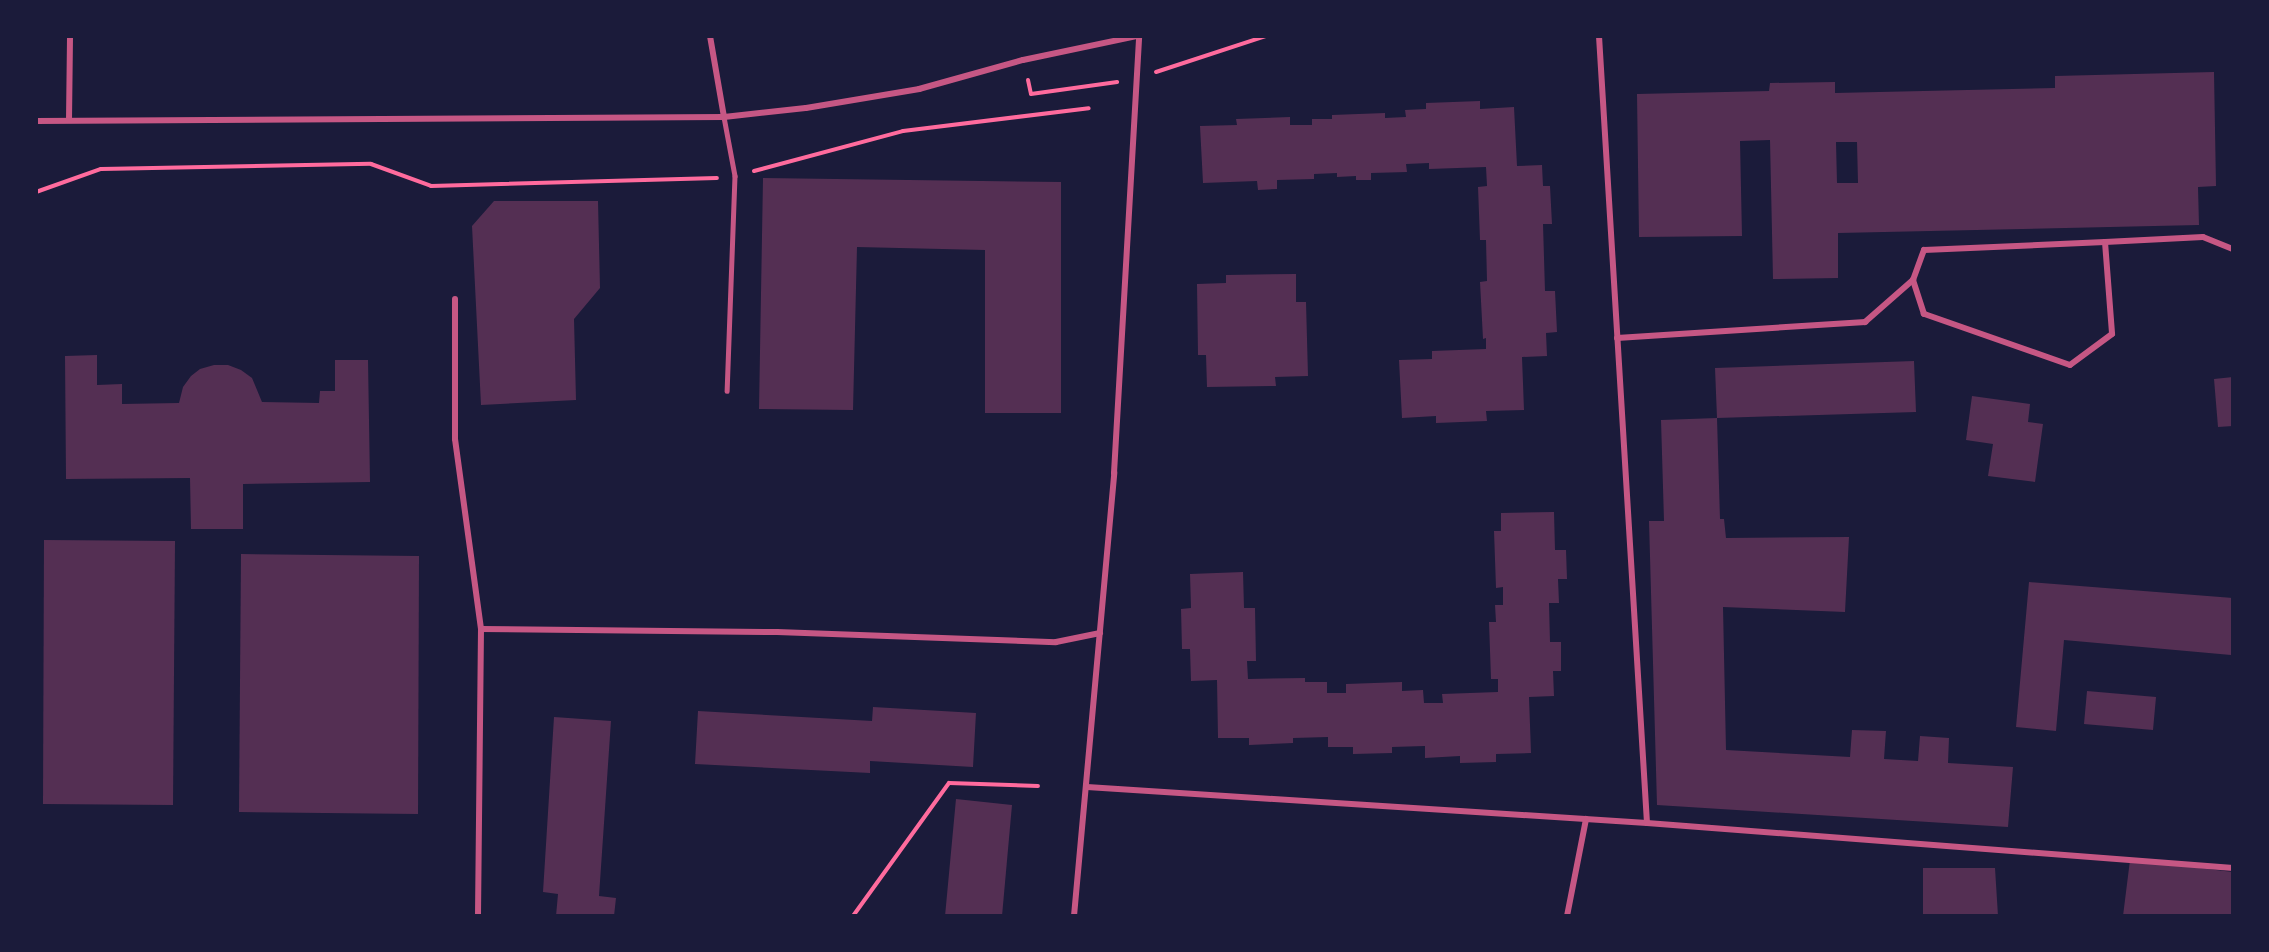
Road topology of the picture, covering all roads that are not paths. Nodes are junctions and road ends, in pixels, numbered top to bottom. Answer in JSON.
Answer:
{"nodes":[{"id":1,"x":70,"y":36,"type":"edge"},
{"id":2,"x":711,"y":36,"type":"edge"},
{"id":3,"x":1138,"y":36,"type":"edge"},
{"id":4,"x":1599,"y":36,"type":"edge"},
{"id":5,"x":724,"y":117,"type":"junction"},
{"id":6,"x":69,"y":120,"type":"junction"},
{"id":7,"x":36,"y":121,"type":"edge"},
{"id":8,"x":2105,"y":242,"type":"junction"},
{"id":9,"x":2233,"y":249,"type":"edge"},
{"id":10,"x":1913,"y":280,"type":"junction"},
{"id":11,"x":455,"y":299,"type":"dead end"},
{"id":12,"x":1617,"y":338,"type":"junction"},
{"id":13,"x":727,"y":391,"type":"dead end"},
{"id":14,"x":481,"y":629,"type":"junction"},
{"id":15,"x":1100,"y":633,"type":"junction"},
{"id":16,"x":1087,"y":787,"type":"junction"},
{"id":17,"x":1586,"y":819,"type":"junction"},
{"id":18,"x":1647,"y":823,"type":"junction"},
{"id":19,"x":2233,"y":868,"type":"edge"},
{"id":20,"x":478,"y":916,"type":"edge"},
{"id":21,"x":1074,"y":916,"type":"edge"},
{"id":22,"x":1568,"y":916,"type":"edge"}],
"edges":[{"from":1,"to":6,"type":"street"},
{"from":2,"to":5,"type":"street"},
{"from":3,"to":5,"type":"street"},
{"from":3,"to":15,"type":"street"},
{"from":4,"to":12,"type":"street"},
{"from":5,"to":6,"type":"street"},
{"from":5,"to":13,"type":"lane"},
{"from":6,"to":7,"type":"street"},
{"from":8,"to":9,"type":"street"},
{"from":8,"to":10,"type":"street"},
{"from":8,"to":10,"type":"street"},
{"from":10,"to":12,"type":"street"},
{"from":11,"to":14,"type":"street"},
{"from":12,"to":18,"type":"street"},
{"from":14,"to":15,"type":"street"},
{"from":14,"to":20,"type":"street"},
{"from":15,"to":16,"type":"street"},
{"from":16,"to":17,"type":"street"},
{"from":16,"to":21,"type":"street"},
{"from":17,"to":18,"type":"street"},
{"from":17,"to":22,"type":"street"},
{"from":18,"to":19,"type":"street"}]}
